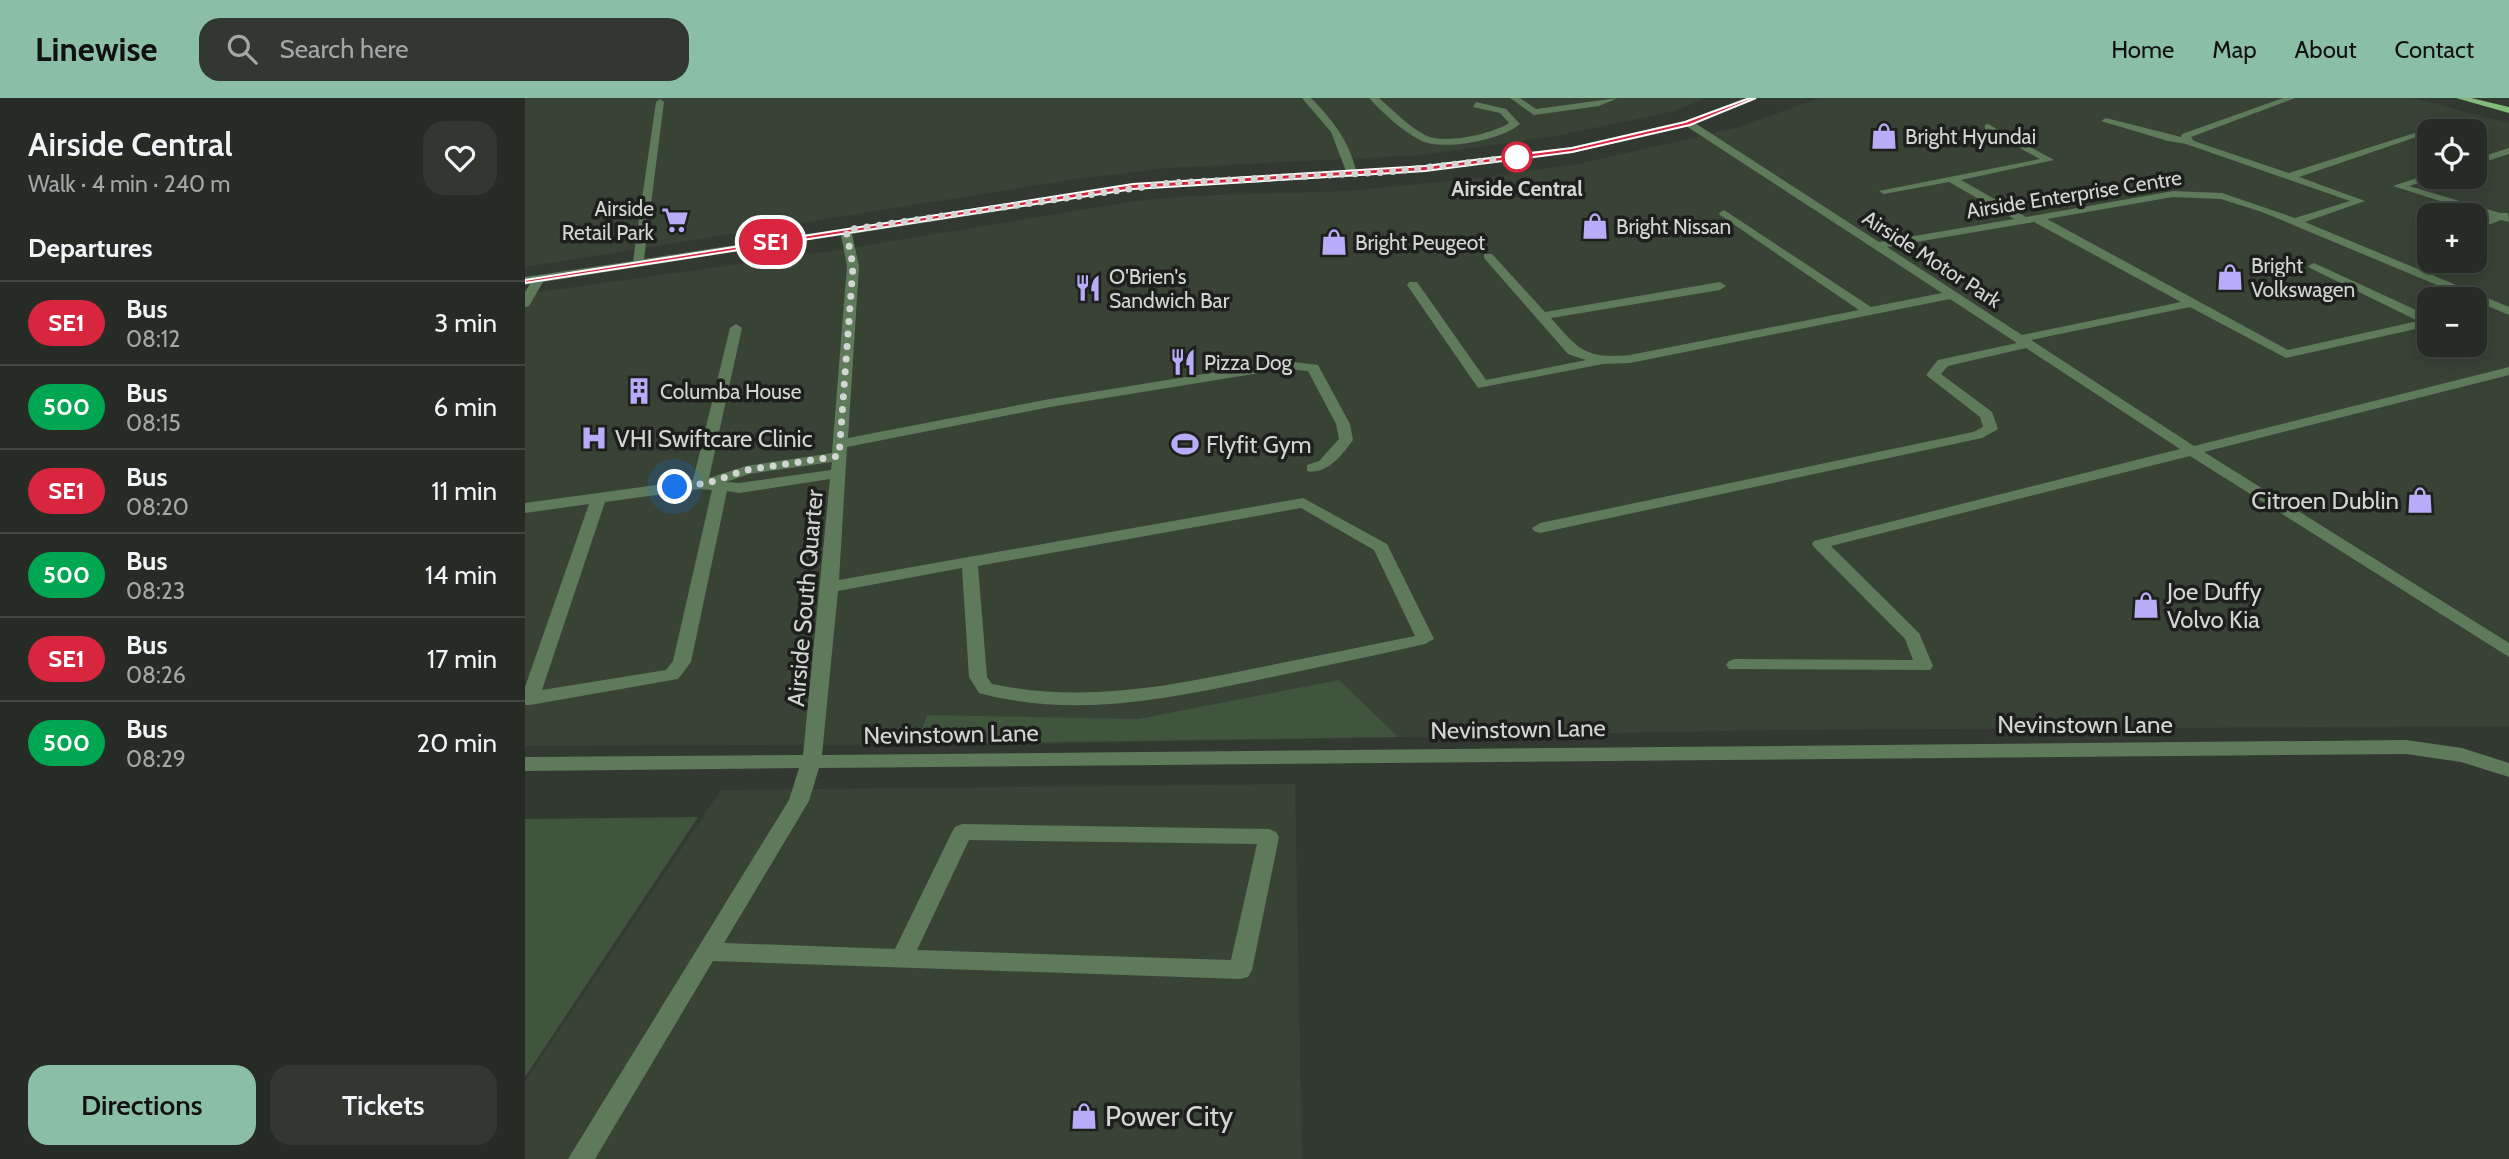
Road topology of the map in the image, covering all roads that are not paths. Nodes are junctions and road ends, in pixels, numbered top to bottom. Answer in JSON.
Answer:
{"nodes":[{"id":1,"x":1306,"y":98,"type":"edge"},
{"id":2,"x":1373,"y":98,"type":"edge"},
{"id":3,"x":1467,"y":98,"type":"edge"},
{"id":4,"x":1514,"y":98,"type":"edge"},
{"id":5,"x":1614,"y":98,"type":"edge"},
{"id":6,"x":1753,"y":98,"type":"edge"},
{"id":7,"x":2291,"y":98,"type":"edge"},
{"id":8,"x":2460,"y":98,"type":"edge"},
{"id":9,"x":2500,"y":98,"type":"edge"},
{"id":10,"x":2509,"y":100,"type":"edge"},
{"id":11,"x":660,"y":103,"type":"dead end"},
{"id":12,"x":1476,"y":105,"type":"junction"},
{"id":13,"x":2509,"y":110,"type":"edge"},
{"id":14,"x":2106,"y":121,"type":"dead end"},
{"id":15,"x":1688,"y":123,"type":"junction"},
{"id":16,"x":1988,"y":127,"type":"dead end"},
{"id":17,"x":1496,"y":133,"type":"junction"},
{"id":18,"x":2417,"y":134,"type":"edge"},
{"id":19,"x":2189,"y":141,"type":"junction"},
{"id":20,"x":2509,"y":151,"type":"edge"},
{"id":21,"x":2487,"y":158,"type":"edge"},
{"id":22,"x":1352,"y":174,"type":"junction"},
{"id":23,"x":2288,"y":177,"type":"junction"},
{"id":24,"x":1951,"y":179,"type":"junction"},
{"id":25,"x":2417,"y":180,"type":"edge"},
{"id":26,"x":1884,"y":191,"type":"dead end"},
{"id":27,"x":1724,"y":212,"type":"dead end"},
{"id":28,"x":2506,"y":216,"type":"edge"},
{"id":29,"x":2030,"y":219,"type":"junction"},
{"id":30,"x":2295,"y":222,"type":"junction"},
{"id":31,"x":2487,"y":223,"type":"edge"},
{"id":32,"x":846,"y":230,"type":"junction"},
{"id":33,"x":1876,"y":246,"type":"junction"},
{"id":34,"x":1488,"y":256,"type":"dead end"},
{"id":35,"x":638,"y":263,"type":"junction"},
{"id":36,"x":2314,"y":266,"type":"dead end"},
{"id":37,"x":539,"y":278,"type":"junction"},
{"id":38,"x":525,"y":281,"type":"edge"},
{"id":39,"x":1413,"y":285,"type":"dead end"},
{"id":40,"x":1720,"y":286,"type":"dead end"},
{"id":41,"x":1952,"y":295,"type":"junction"},
{"id":42,"x":2509,"y":296,"type":"edge"},
{"id":43,"x":2488,"y":302,"type":"junction"},
{"id":44,"x":525,"y":303,"type":"edge"},
{"id":45,"x":2192,"y":303,"type":"junction"},
{"id":46,"x":2509,"y":311,"type":"edge"},
{"id":47,"x":1870,"y":313,"type":"junction"},
{"id":48,"x":2417,"y":315,"type":"edge"},
{"id":49,"x":1542,"y":316,"type":"junction"},
{"id":50,"x":2417,"y":324,"type":"edge"},
{"id":51,"x":736,"y":328,"type":"dead end"},
{"id":52,"x":2024,"y":341,"type":"junction"},
{"id":53,"x":1604,"y":361,"type":"junction"},
{"id":54,"x":2509,"y":371,"type":"edge"},
{"id":55,"x":840,"y":450,"type":"junction"},
{"id":56,"x":2192,"y":450,"type":"junction"},
{"id":57,"x":1311,"y":468,"type":"dead end"},
{"id":58,"x":839,"y":473,"type":"junction"},
{"id":59,"x":710,"y":484,"type":"junction"},
{"id":60,"x":599,"y":498,"type":"junction"},
{"id":61,"x":525,"y":508,"type":"edge"},
{"id":62,"x":1540,"y":528,"type":"dead end"},
{"id":63,"x":970,"y":562,"type":"junction"},
{"id":64,"x":830,"y":587,"type":"junction"},
{"id":65,"x":2509,"y":651,"type":"edge"},
{"id":66,"x":1735,"y":665,"type":"dead end"},
{"id":67,"x":527,"y":699,"type":"edge"},
{"id":68,"x":813,"y":760,"type":"junction"},
{"id":69,"x":525,"y":764,"type":"edge"},
{"id":70,"x":2509,"y":770,"type":"edge"},
{"id":71,"x":708,"y":952,"type":"junction"},
{"id":72,"x":902,"y":958,"type":"junction"},
{"id":73,"x":581,"y":1159,"type":"edge"}],
"edges":[{"from":1,"to":22,"type":"street"},
{"from":2,"to":17,"type":"street"},
{"from":3,"to":12,"type":"street"},
{"from":4,"to":5,"type":"street"},
{"from":6,"to":15,"type":"street"},
{"from":7,"to":19,"type":"street"},
{"from":8,"to":13,"type":"main road"},
{"from":9,"to":10,"type":"main road"},
{"from":11,"to":35,"type":"street"},
{"from":12,"to":17,"type":"street"},
{"from":12,"to":17,"type":"street"},
{"from":14,"to":19,"type":"street"},
{"from":15,"to":22,"type":"street"},
{"from":15,"to":33,"type":"street","name":"Airside Motor Park"},
{"from":16,"to":24,"type":"street"},
{"from":18,"to":23,"type":"street"},
{"from":19,"to":23,"type":"street"},
{"from":20,"to":21,"type":"street"},
{"from":22,"to":32,"type":"street"},
{"from":23,"to":30,"type":"street"},
{"from":24,"to":26,"type":"street"},
{"from":24,"to":29,"type":"street"},
{"from":25,"to":28,"type":"street"},
{"from":27,"to":47,"type":"street"},
{"from":28,"to":31,"type":"street"},
{"from":29,"to":30,"type":"street","name":"Airside Enterprise Centre"},
{"from":29,"to":33,"type":"street","name":"Airside Enterprise Centre"},
{"from":29,"to":45,"type":"street"},
{"from":30,"to":43,"type":"street","name":"Airside Enterprise Centre"},
{"from":32,"to":35,"type":"street"},
{"from":32,"to":55,"type":"street","name":"Airside South Quarter"},
{"from":33,"to":41,"type":"street","name":"Airside Motor Park"},
{"from":34,"to":49,"type":"street"},
{"from":35,"to":37,"type":"street"},
{"from":36,"to":48,"type":"street"},
{"from":37,"to":38,"type":"street"},
{"from":37,"to":44,"type":"street"},
{"from":39,"to":53,"type":"street"},
{"from":40,"to":49,"type":"street"},
{"from":41,"to":47,"type":"street"},
{"from":41,"to":52,"type":"street","name":"Airside Motor Park"},
{"from":42,"to":43,"type":"street"},
{"from":43,"to":46,"type":"street","name":"Airside Enterprise Centre"},
{"from":45,"to":50,"type":"street"},
{"from":45,"to":52,"type":"street"},
{"from":47,"to":53,"type":"street"},
{"from":49,"to":53,"type":"street"},
{"from":51,"to":59,"type":"street"},
{"from":52,"to":56,"type":"street","name":"Airside Motor Park"},
{"from":52,"to":62,"type":"street"},
{"from":54,"to":56,"type":"street"},
{"from":55,"to":57,"type":"street"},
{"from":55,"to":58,"type":"street","name":"Airside South Quarter"},
{"from":55,"to":59,"type":"street"},
{"from":56,"to":65,"type":"street","name":"Airside Motor Park"},
{"from":56,"to":66,"type":"street"},
{"from":58,"to":59,"type":"street"},
{"from":58,"to":64,"type":"street","name":"Airside South Quarter"},
{"from":59,"to":60,"type":"street"},
{"from":59,"to":67,"type":"street"},
{"from":60,"to":61,"type":"street"},
{"from":60,"to":67,"type":"street"},
{"from":63,"to":63,"type":"street"},
{"from":63,"to":64,"type":"street"},
{"from":64,"to":68,"type":"street","name":"Airside South Quarter"},
{"from":68,"to":69,"type":"street","name":"Nevinstown Lane"},
{"from":68,"to":70,"type":"street","name":"Nevinstown Lane"},
{"from":68,"to":71,"type":"street","name":"Airside South Quarter"},
{"from":71,"to":72,"type":"street"},
{"from":71,"to":73,"type":"street","name":"Airside South Quarter"},
{"from":72,"to":72,"type":"street"}]}
